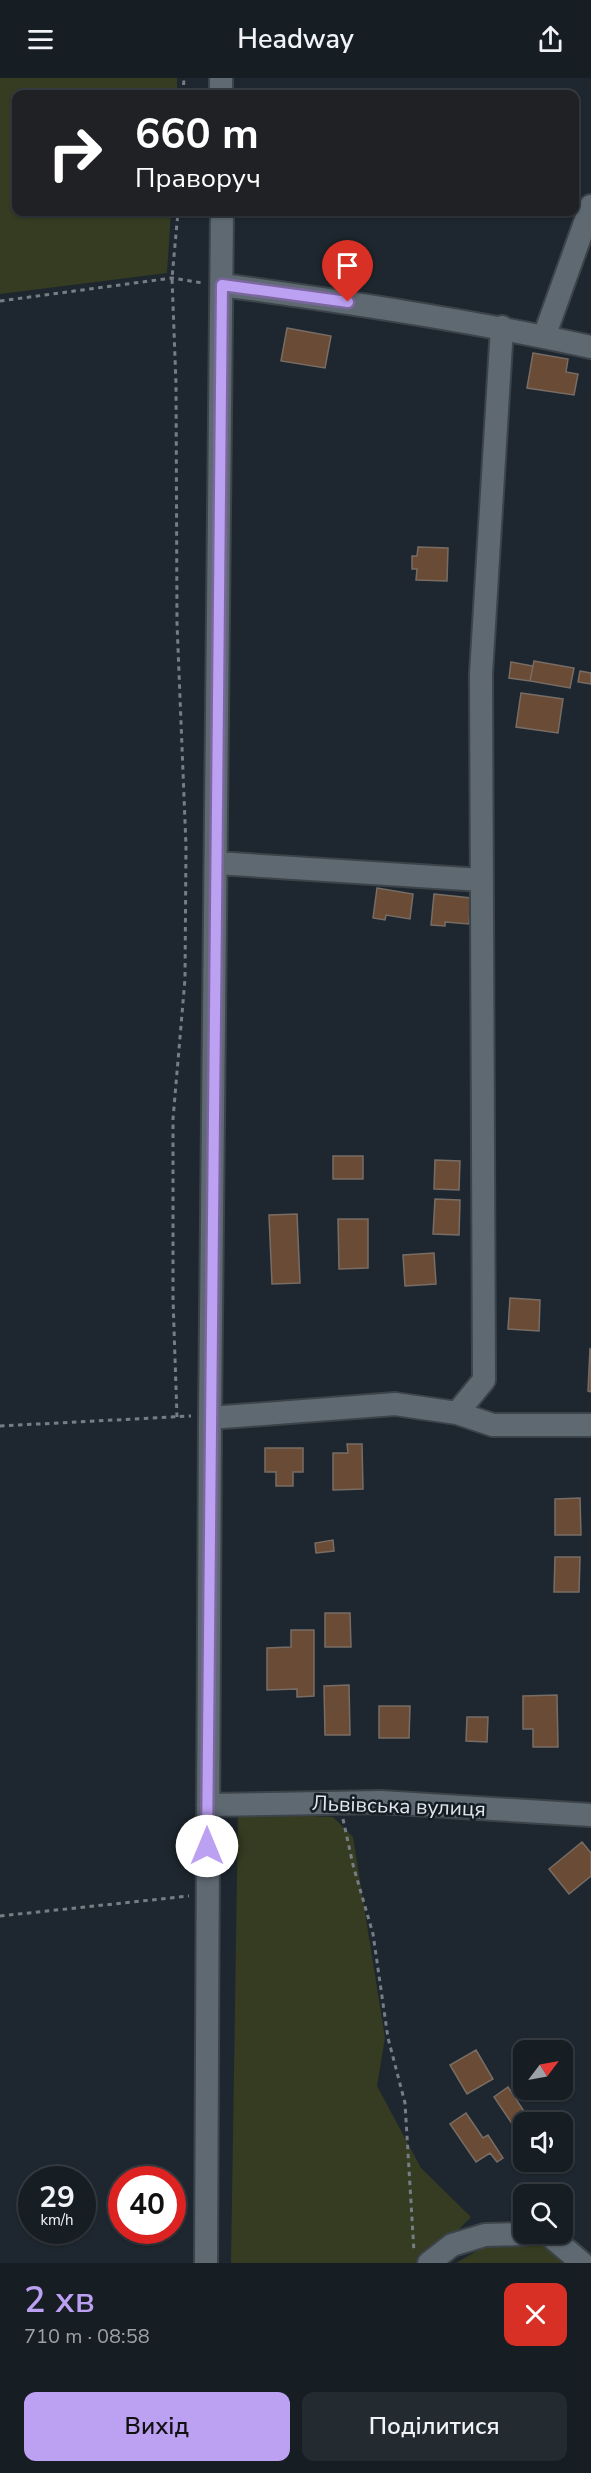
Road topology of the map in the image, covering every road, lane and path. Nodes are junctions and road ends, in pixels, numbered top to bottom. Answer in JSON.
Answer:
{"nodes":[{"id":1,"x":591,"y":206,"type":"edge"},
{"id":2,"x":178,"y":216,"type":"edge"},
{"id":3,"x":222,"y":216,"type":"edge"},
{"id":4,"x":172,"y":278,"type":"junction"},
{"id":5,"x":222,"y":285,"type":"junction"},
{"id":6,"x":0,"y":301,"type":"edge"},
{"id":7,"x":502,"y":327,"type":"junction"},
{"id":8,"x":544,"y":337,"type":"junction"},
{"id":9,"x":591,"y":347,"type":"edge"},
{"id":10,"x":216,"y":863,"type":"junction"},
{"id":11,"x":482,"y":880,"type":"junction"},
{"id":12,"x":457,"y":1413,"type":"junction"},
{"id":13,"x":177,"y":1417,"type":"junction"},
{"id":14,"x":210,"y":1418,"type":"junction"},
{"id":15,"x":591,"y":1425,"type":"edge"},
{"id":16,"x":0,"y":1426,"type":"edge"},
{"id":17,"x":339,"y":1803,"type":"junction"},
{"id":18,"x":208,"y":1805,"type":"junction"},
{"id":19,"x":591,"y":1815,"type":"edge"},
{"id":20,"x":207,"y":1897,"type":"junction"},
{"id":21,"x":0,"y":1916,"type":"edge"},
{"id":22,"x":513,"y":2234,"type":"edge"},
{"id":23,"x":560,"y":2244,"type":"edge"},
{"id":24,"x":421,"y":2258,"type":"edge"},
{"id":25,"x":206,"y":2263,"type":"edge"},
{"id":26,"x":582,"y":2263,"type":"edge"}],
"edges":[{"from":1,"to":8,"type":"street"},
{"from":2,"to":4,"type":"path"},
{"from":3,"to":5,"type":"street"},
{"from":4,"to":5,"type":"path"},
{"from":4,"to":6,"type":"path"},
{"from":4,"to":13,"type":"path"},
{"from":5,"to":7,"type":"street"},
{"from":5,"to":10,"type":"street"},
{"from":7,"to":8,"type":"street"},
{"from":7,"to":11,"type":"street"},
{"from":8,"to":9,"type":"street"},
{"from":10,"to":11,"type":"street"},
{"from":10,"to":14,"type":"street"},
{"from":11,"to":12,"type":"street"},
{"from":12,"to":14,"type":"street"},
{"from":12,"to":15,"type":"street"},
{"from":13,"to":14,"type":"path"},
{"from":13,"to":16,"type":"path"},
{"from":14,"to":18,"type":"street"},
{"from":17,"to":18,"type":"street","name":"Львівська вулиця"},
{"from":17,"to":19,"type":"street","name":"Львівська вулиця"},
{"from":17,"to":24,"type":"path"},
{"from":18,"to":20,"type":"street"},
{"from":20,"to":21,"type":"path"},
{"from":20,"to":25,"type":"street"},
{"from":22,"to":24,"type":"street"},
{"from":23,"to":26,"type":"street"}]}
